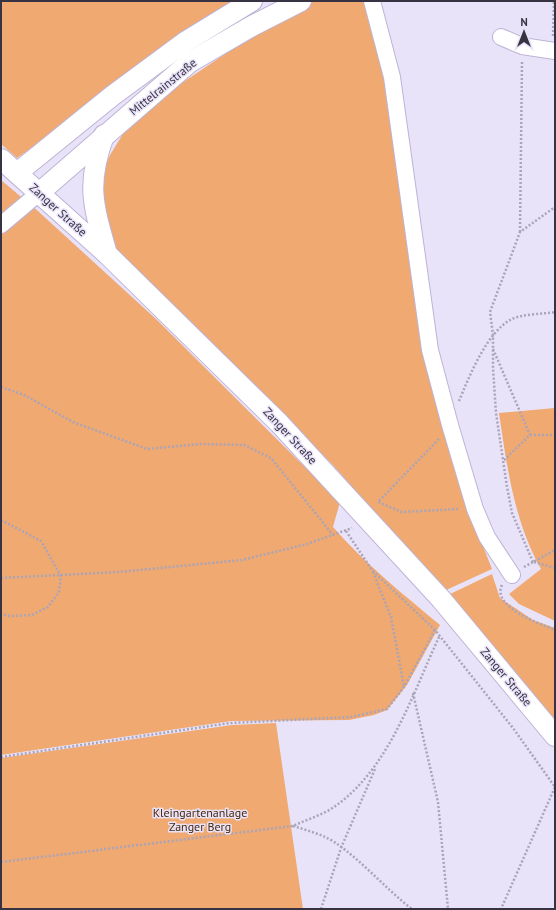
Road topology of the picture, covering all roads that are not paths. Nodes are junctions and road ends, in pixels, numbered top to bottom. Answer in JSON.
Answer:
{"nodes":[{"id":1,"x":252,"y":1,"type":"edge"},
{"id":2,"x":301,"y":1,"type":"edge"},
{"id":3,"x":372,"y":1,"type":"edge"},
{"id":4,"x":501,"y":36,"type":"dead end"},
{"id":5,"x":554,"y":52,"type":"edge"},
{"id":6,"x":104,"y":135,"type":"junction"},
{"id":7,"x":1,"y":160,"type":"edge"},
{"id":8,"x":17,"y":173,"type":"junction"},
{"id":9,"x":39,"y":193,"type":"junction"},
{"id":10,"x":1,"y":225,"type":"edge"},
{"id":11,"x":107,"y":254,"type":"junction"},
{"id":12,"x":512,"y":575,"type":"road end"},
{"id":13,"x":555,"y":736,"type":"edge"}],
"edges":[{"from":1,"to":8,"type":"street","name":"Mittelrainstraße"},
{"from":2,"to":6,"type":"street","name":"Mittelrainstraße"},
{"from":3,"to":12,"type":"street"},
{"from":4,"to":5,"type":"street"},
{"from":6,"to":9,"type":"street","name":"Mittelrainstraße"},
{"from":6,"to":11,"type":"street"},
{"from":7,"to":8,"type":"street","name":"Zanger Straße"},
{"from":8,"to":9,"type":"street","name":"Zanger Straße"},
{"from":9,"to":10,"type":"street"},
{"from":9,"to":11,"type":"street","name":"Zanger Straße"},
{"from":11,"to":13,"type":"street","name":"Zanger Straße"}]}
